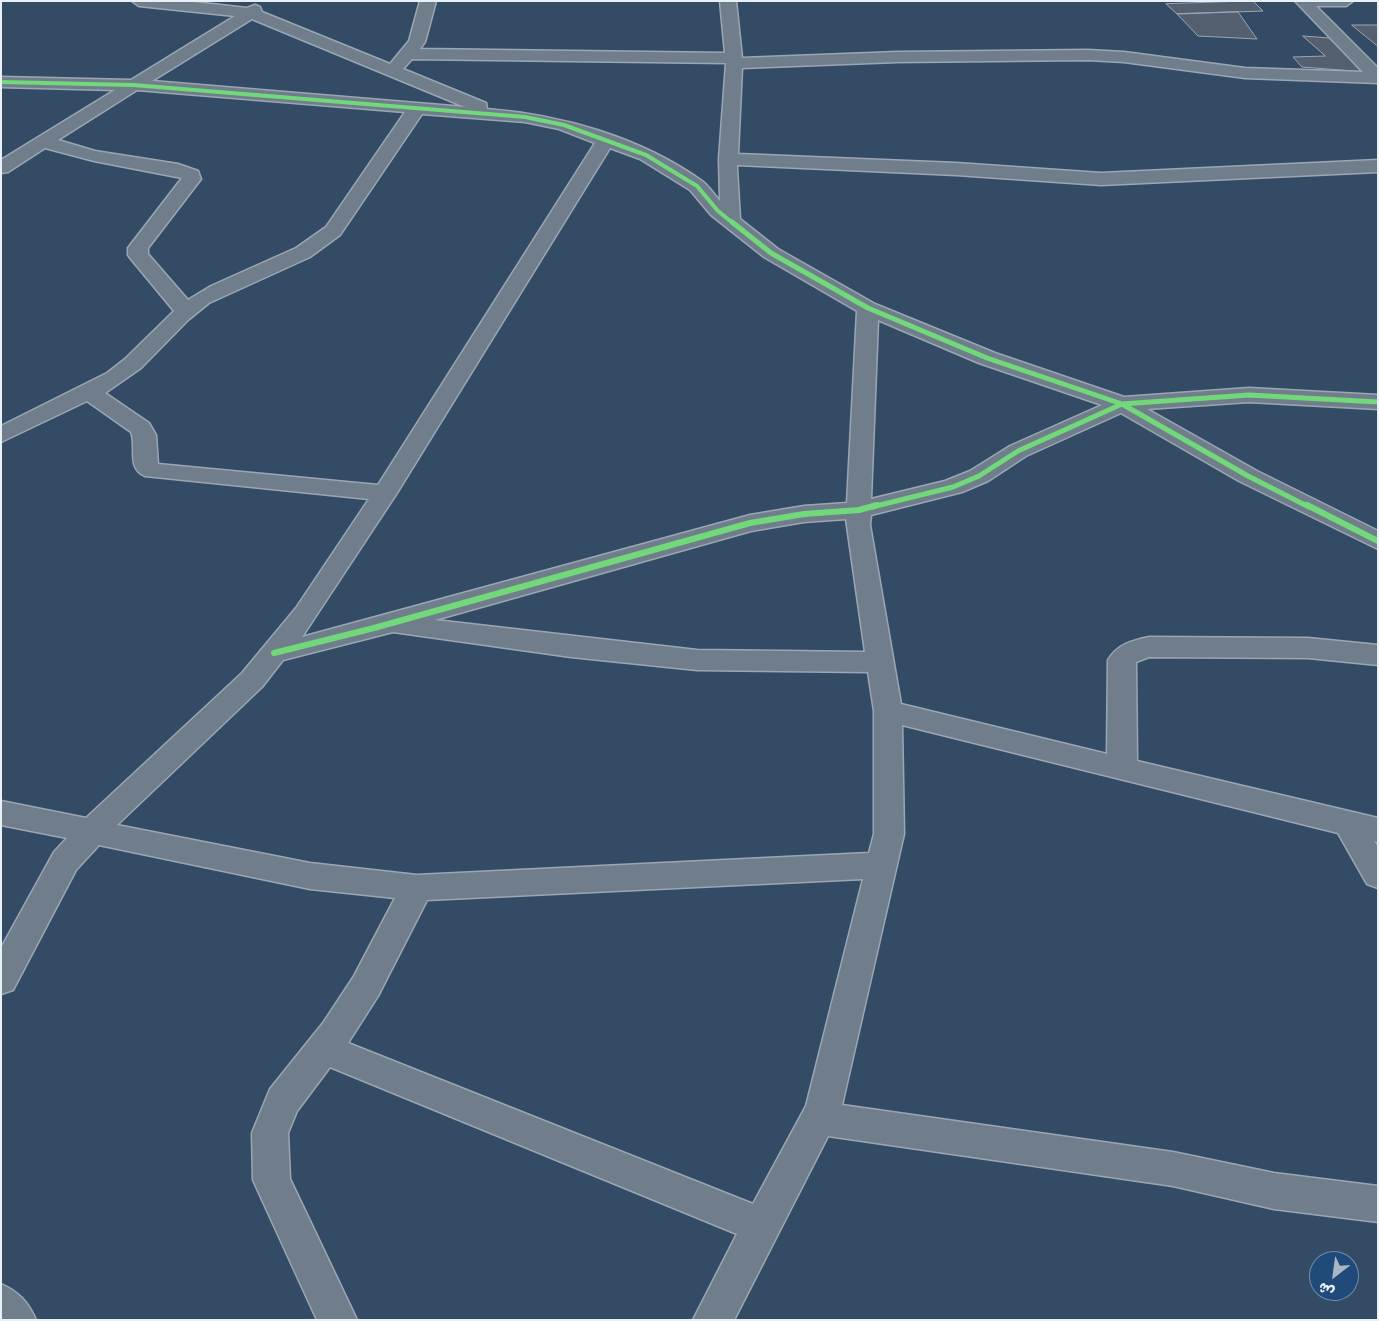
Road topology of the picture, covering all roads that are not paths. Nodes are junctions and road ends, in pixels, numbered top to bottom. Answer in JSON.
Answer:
{"nodes":[{"id":1,"x":139,"y":1,"type":"edge"},
{"id":2,"x":266,"y":1,"type":"edge"},
{"id":3,"x":428,"y":1,"type":"edge"},
{"id":4,"x":728,"y":1,"type":"edge"},
{"id":5,"x":1346,"y":1,"type":"edge"},
{"id":6,"x":1303,"y":2,"type":"edge"},
{"id":7,"x":251,"y":13,"type":"junction"},
{"id":8,"x":407,"y":54,"type":"junction"},
{"id":9,"x":734,"y":61,"type":"junction"},
{"id":10,"x":393,"y":70,"type":"junction"},
{"id":11,"x":1,"y":82,"type":"edge"},
{"id":12,"x":133,"y":85,"type":"junction"},
{"id":13,"x":417,"y":108,"type":"junction"},
{"id":14,"x":502,"y":116,"type":"junction"},
{"id":15,"x":606,"y":140,"type":"junction"},
{"id":16,"x":43,"y":142,"type":"junction"},
{"id":17,"x":728,"y":159,"type":"junction"},
{"id":18,"x":1378,"y":166,"type":"edge"},
{"id":19,"x":1,"y":168,"type":"edge"},
{"id":20,"x":730,"y":221,"type":"junction"},
{"id":21,"x":868,"y":308,"type":"junction"},
{"id":22,"x":186,"y":311,"type":"junction"},
{"id":23,"x":89,"y":392,"type":"junction"},
{"id":24,"x":1378,"y":402,"type":"edge"},
{"id":25,"x":1122,"y":404,"type":"junction"},
{"id":26,"x":1,"y":435,"type":"edge"},
{"id":27,"x":385,"y":493,"type":"junction"},
{"id":28,"x":859,"y":510,"type":"junction"},
{"id":29,"x":1378,"y":541,"type":"edge"},
{"id":30,"x":390,"y":624,"type":"junction"},
{"id":31,"x":274,"y":653,"type":"junction"},
{"id":32,"x":1378,"y":654,"type":"edge"},
{"id":33,"x":880,"y":662,"type":"junction"},
{"id":34,"x":888,"y":712,"type":"junction"},
{"id":35,"x":1122,"y":769,"type":"junction"},
{"id":36,"x":1,"y":813,"type":"edge"},
{"id":37,"x":1348,"y":824,"type":"junction"},
{"id":38,"x":1378,"y":830,"type":"edge"},
{"id":39,"x":91,"y":832,"type":"junction"},
{"id":40,"x":883,"y":865,"type":"junction"},
{"id":41,"x":1378,"y":875,"type":"edge"},
{"id":42,"x":417,"y":888,"type":"junction"},
{"id":43,"x":1,"y":980,"type":"edge"},
{"id":44,"x":324,"y":1048,"type":"junction"},
{"id":45,"x":819,"y":1118,"type":"junction"},
{"id":46,"x":1378,"y":1204,"type":"edge"},
{"id":47,"x":762,"y":1226,"type":"junction"},
{"id":48,"x":1,"y":1304,"type":"edge"},
{"id":49,"x":16,"y":1320,"type":"edge"},
{"id":50,"x":337,"y":1320,"type":"edge"},
{"id":51,"x":713,"y":1320,"type":"edge"}],
"edges":[{"from":1,"to":7,"type":"street"},
{"from":2,"to":7,"type":"street"},
{"from":3,"to":8,"type":"street"},
{"from":4,"to":9,"type":"street"},
{"from":5,"to":6,"type":"street"},
{"from":6,"to":9,"type":"street"},
{"from":7,"to":10,"type":"street"},
{"from":7,"to":12,"type":"street"},
{"from":8,"to":9,"type":"street"},
{"from":8,"to":10,"type":"street"},
{"from":9,"to":17,"type":"street"},
{"from":10,"to":14,"type":"street"},
{"from":11,"to":12,"type":"street"},
{"from":12,"to":13,"type":"street"},
{"from":12,"to":16,"type":"street"},
{"from":13,"to":14,"type":"street"},
{"from":13,"to":22,"type":"street"},
{"from":14,"to":15,"type":"street"},
{"from":15,"to":20,"type":"street"},
{"from":15,"to":27,"type":"street"},
{"from":16,"to":19,"type":"street"},
{"from":16,"to":22,"type":"street"},
{"from":17,"to":18,"type":"street"},
{"from":17,"to":20,"type":"street"},
{"from":20,"to":21,"type":"street"},
{"from":21,"to":25,"type":"street"},
{"from":21,"to":28,"type":"street"},
{"from":22,"to":23,"type":"street"},
{"from":23,"to":26,"type":"street"},
{"from":23,"to":27,"type":"street"},
{"from":24,"to":25,"type":"street"},
{"from":25,"to":28,"type":"street"},
{"from":25,"to":29,"type":"street"},
{"from":27,"to":31,"type":"street"},
{"from":28,"to":30,"type":"street"},
{"from":28,"to":33,"type":"street"},
{"from":30,"to":31,"type":"street"},
{"from":30,"to":33,"type":"street"},
{"from":31,"to":39,"type":"street"},
{"from":32,"to":35,"type":"street"},
{"from":33,"to":34,"type":"street"},
{"from":34,"to":35,"type":"street"},
{"from":34,"to":40,"type":"street"},
{"from":35,"to":37,"type":"street"},
{"from":36,"to":39,"type":"street"},
{"from":37,"to":38,"type":"street"},
{"from":37,"to":41,"type":"street"},
{"from":39,"to":42,"type":"street"},
{"from":39,"to":43,"type":"street"},
{"from":40,"to":42,"type":"street"},
{"from":40,"to":45,"type":"street"},
{"from":42,"to":44,"type":"street"},
{"from":44,"to":47,"type":"street"},
{"from":44,"to":50,"type":"street"},
{"from":45,"to":46,"type":"street"},
{"from":45,"to":47,"type":"street"},
{"from":47,"to":51,"type":"street"},
{"from":48,"to":49,"type":"street"}]}
